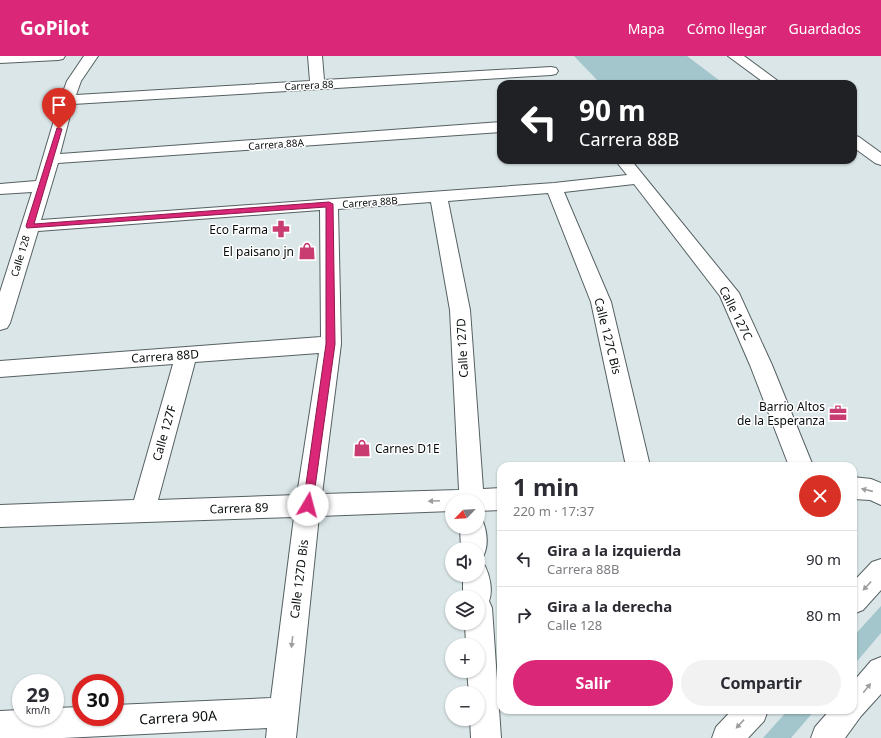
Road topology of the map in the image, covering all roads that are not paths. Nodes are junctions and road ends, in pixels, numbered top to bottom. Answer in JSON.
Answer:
{"nodes":[{"id":1,"x":58,"y":56,"type":"edge"},
{"id":2,"x":91,"y":56,"type":"edge"},
{"id":3,"x":315,"y":56,"type":"edge"},
{"id":4,"x":540,"y":56,"type":"edge"},
{"id":5,"x":735,"y":56,"type":"edge"},
{"id":6,"x":0,"y":59,"type":"edge"},
{"id":7,"x":769,"y":80,"type":"edge"},
{"id":8,"x":317,"y":85,"type":"junction"},
{"id":9,"x":67,"y":100,"type":"junction"},
{"id":10,"x":497,"y":127,"type":"edge"},
{"id":11,"x":857,"y":143,"type":"edge"},
{"id":12,"x":51,"y":159,"type":"junction"},
{"id":13,"x":881,"y":160,"type":"edge"},
{"id":14,"x":626,"y":164,"type":"edge"},
{"id":15,"x":638,"y":179,"type":"junction"},
{"id":16,"x":42,"y":186,"type":"junction"},
{"id":17,"x":554,"y":188,"type":"junction"},
{"id":18,"x":0,"y":189,"type":"edge"},
{"id":19,"x":439,"y":196,"type":"junction"},
{"id":20,"x":329,"y":204,"type":"junction"},
{"id":21,"x":30,"y":226,"type":"junction"},
{"id":22,"x":0,"y":323,"type":"edge"},
{"id":23,"x":331,"y":344,"type":"junction"},
{"id":24,"x":186,"y":355,"type":"junction"},
{"id":25,"x":0,"y":369,"type":"edge"},
{"id":26,"x":637,"y":462,"type":"edge"},
{"id":27,"x":799,"y":462,"type":"edge"},
{"id":28,"x":857,"y":488,"type":"edge"},
{"id":29,"x":472,"y":494,"type":"edge"},
{"id":30,"x":881,"y":494,"type":"edge"},
{"id":31,"x":497,"y":499,"type":"edge"},
{"id":32,"x":485,"y":500,"type":"edge"},
{"id":33,"x":445,"y":502,"type":"edge"},
{"id":34,"x":308,"y":505,"type":"junction"},
{"id":35,"x":143,"y":511,"type":"junction"},
{"id":36,"x":0,"y":516,"type":"edge"},
{"id":37,"x":881,"y":571,"type":"edge"},
{"id":38,"x":857,"y":597,"type":"edge"},
{"id":39,"x":479,"y":630,"type":"edge"},
{"id":40,"x":881,"y":671,"type":"edge"},
{"id":41,"x":857,"y":700,"type":"edge"},
{"id":42,"x":749,"y":714,"type":"edge"},
{"id":43,"x":846,"y":714,"type":"edge"},
{"id":44,"x":282,"y":725,"type":"edge"},
{"id":45,"x":0,"y":726,"type":"edge"},
{"id":46,"x":486,"y":738,"type":"edge"},
{"id":47,"x":727,"y":738,"type":"edge"},
{"id":48,"x":826,"y":738,"type":"edge"}],
"edges":[{"from":1,"to":6,"type":"street"},
{"from":2,"to":9,"type":"street","name":"Calle 128"},
{"from":3,"to":8,"type":"street"},
{"from":4,"to":8,"type":"street","name":"Carrera 88"},
{"from":5,"to":7,"type":"street"},
{"from":8,"to":9,"type":"street","name":"Carrera 88"},
{"from":9,"to":12,"type":"street","name":"Calle 128"},
{"from":10,"to":12,"type":"street","name":"Carrera 88A"},
{"from":11,"to":13,"type":"street"},
{"from":12,"to":16,"type":"street","name":"Calle 128"},
{"from":14,"to":15,"type":"street","name":"Calle 127C"},
{"from":15,"to":17,"type":"street","name":"Carrera 88B"},
{"from":15,"to":27,"type":"street","name":"Calle 127C"},
{"from":16,"to":18,"type":"street"},
{"from":16,"to":21,"type":"street","name":"Calle 128"},
{"from":17,"to":19,"type":"street","name":"Carrera 88B"},
{"from":17,"to":26,"type":"street","name":"Calle 127C Bis"},
{"from":19,"to":20,"type":"street","name":"Carrera 88B"},
{"from":19,"to":29,"type":"street","name":"Calle 127D"},
{"from":20,"to":21,"type":"street","name":"Carrera 88B"},
{"from":20,"to":23,"type":"street","name":"Calle 127D Bis"},
{"from":21,"to":22,"type":"street","name":"Calle 128"},
{"from":23,"to":24,"type":"street","name":"Carrera 88D"},
{"from":23,"to":34,"type":"street","name":"Calle 127D Bis"},
{"from":24,"to":25,"type":"street","name":"Carrera 88D"},
{"from":24,"to":35,"type":"street","name":"Calle 127F"},
{"from":30,"to":28,"type":"street","one_way":true},
{"from":31,"to":32,"type":"street","name":"Carrera 89"},
{"from":33,"to":34,"type":"street","name":"Carrera 89","one_way":true},
{"from":34,"to":35,"type":"street","name":"Carrera 89"},
{"from":34,"to":44,"type":"street","name":"Calle 127D Bis","one_way":true},
{"from":35,"to":36,"type":"street","name":"Carrera 89"},
{"from":37,"to":38,"type":"street","one_way":true},
{"from":39,"to":46,"type":"street"},
{"from":41,"to":40,"type":"street","one_way":true},
{"from":42,"to":47,"type":"street","one_way":true},
{"from":43,"to":48,"type":"street"},
{"from":44,"to":45,"type":"street","name":"Carrera 90A"}]}
